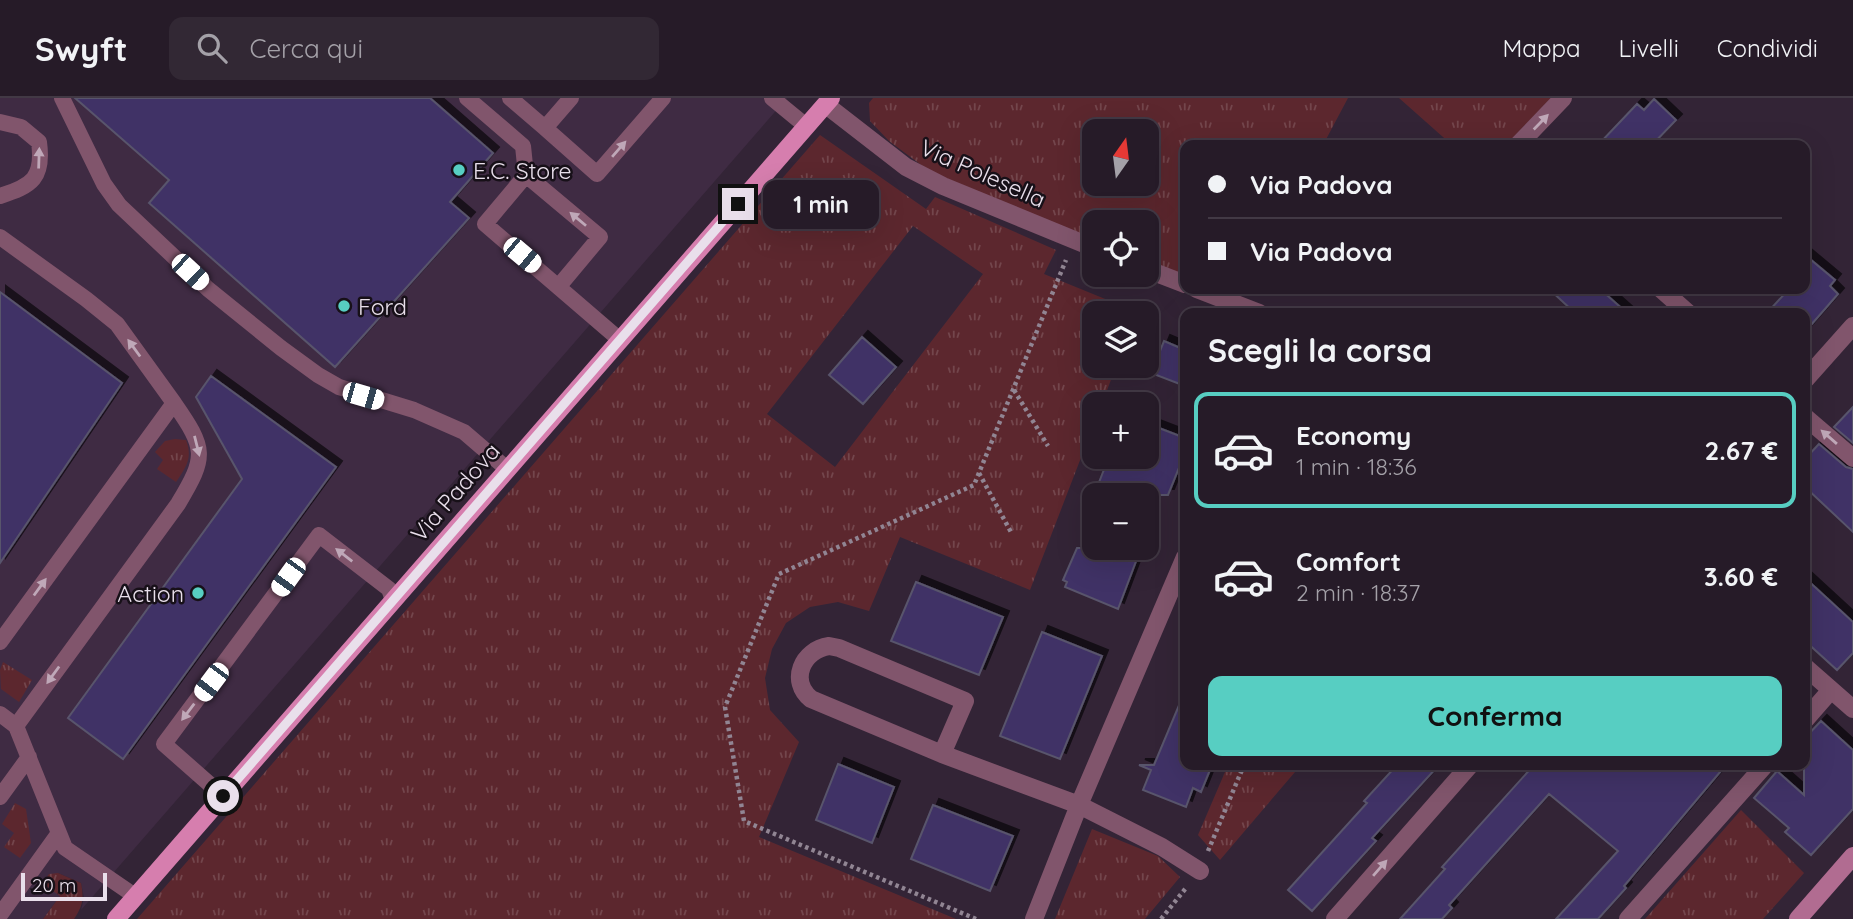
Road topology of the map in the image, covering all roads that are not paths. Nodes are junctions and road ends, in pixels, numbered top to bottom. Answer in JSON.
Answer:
{"nodes":[{"id":1,"x":62,"y":98,"type":"edge"},
{"id":2,"x":467,"y":98,"type":"edge"},
{"id":3,"x":510,"y":98,"type":"edge"},
{"id":4,"x":571,"y":98,"type":"edge"},
{"id":5,"x":663,"y":98,"type":"edge"},
{"id":6,"x":772,"y":98,"type":"edge"},
{"id":7,"x":1563,"y":98,"type":"edge"},
{"id":8,"x":828,"y":101,"type":"edge"},
{"id":9,"x":0,"y":122,"type":"edge"},
{"id":10,"x":806,"y":126,"type":"junction"},
{"id":11,"x":545,"y":128,"type":"junction"},
{"id":12,"x":1523,"y":140,"type":"edge"},
{"id":13,"x":526,"y":175,"type":"junction"},
{"id":14,"x":0,"y":196,"type":"edge"},
{"id":15,"x":0,"y":237,"type":"edge"},
{"id":16,"x":1082,"y":243,"type":"edge"},
{"id":17,"x":1159,"y":274,"type":"edge"},
{"id":18,"x":1180,"y":282,"type":"edge"},
{"id":19,"x":559,"y":286,"type":"junction"},
{"id":20,"x":1210,"y":294,"type":"edge"},
{"id":21,"x":1667,"y":294,"type":"edge"},
{"id":22,"x":1246,"y":308,"type":"edge"},
{"id":23,"x":1682,"y":308,"type":"edge"},
{"id":24,"x":1853,"y":326,"type":"edge"},
{"id":25,"x":620,"y":340,"type":"junction"},
{"id":26,"x":1810,"y":374,"type":"edge"},
{"id":27,"x":174,"y":403,"type":"junction"},
{"id":28,"x":1810,"y":421,"type":"edge"},
{"id":29,"x":1853,"y":458,"type":"edge"},
{"id":30,"x":507,"y":469,"type":"junction"},
{"id":31,"x":1180,"y":569,"type":"edge"},
{"id":32,"x":393,"y":600,"type":"junction"},
{"id":33,"x":0,"y":642,"type":"edge"},
{"id":34,"x":1810,"y":671,"type":"edge"},
{"id":35,"x":1831,"y":690,"type":"junction"},
{"id":36,"x":1853,"y":709,"type":"edge"},
{"id":37,"x":1810,"y":714,"type":"edge"},
{"id":38,"x":0,"y":715,"type":"edge"},
{"id":39,"x":16,"y":726,"type":"junction"},
{"id":40,"x":942,"y":754,"type":"junction"},
{"id":41,"x":29,"y":757,"type":"junction"},
{"id":42,"x":1466,"y":770,"type":"edge"},
{"id":43,"x":1761,"y":770,"type":"edge"},
{"id":44,"x":223,"y":796,"type":"junction"},
{"id":45,"x":0,"y":797,"type":"edge"},
{"id":46,"x":1079,"y":805,"type":"junction"},
{"id":47,"x":59,"y":833,"type":"junction"},
{"id":48,"x":1853,"y":856,"type":"edge"},
{"id":49,"x":1200,"y":871,"type":"road end"},
{"id":50,"x":135,"y":896,"type":"junction"},
{"id":51,"x":0,"y":915,"type":"edge"},
{"id":52,"x":116,"y":919,"type":"edge"},
{"id":53,"x":1034,"y":919,"type":"edge"},
{"id":54,"x":1335,"y":919,"type":"edge"},
{"id":55,"x":1628,"y":919,"type":"edge"},
{"id":56,"x":1798,"y":919,"type":"edge"}],
"edges":[{"from":1,"to":30,"type":"lane"},
{"from":2,"to":13,"type":"lane"},
{"from":3,"to":11,"type":"lane"},
{"from":4,"to":11,"type":"lane"},
{"from":11,"to":5,"type":"lane","one_way":true},
{"from":6,"to":10,"type":"lane"},
{"from":12,"to":7,"type":"street","one_way":true},
{"from":8,"to":10,"type":"main road","name":"Via Padova"},
{"from":8,"to":16,"type":"street","name":"Via Polesella"},
{"from":14,"to":9,"type":"lane","one_way":true},
{"from":10,"to":25,"type":"main road","name":"Via Padova"},
{"from":19,"to":13,"type":"lane","one_way":true},
{"from":13,"to":19,"type":"lane"},
{"from":27,"to":15,"type":"lane","one_way":true},
{"from":17,"to":18,"type":"street"},
{"from":19,"to":25,"type":"lane"},
{"from":20,"to":22,"type":"street"},
{"from":21,"to":23,"type":"street"},
{"from":24,"to":26,"type":"street"},
{"from":25,"to":30,"type":"main road","name":"Via Padova"},
{"from":33,"to":27,"type":"lane","one_way":true},
{"from":27,"to":39,"type":"lane","one_way":true},
{"from":29,"to":28,"type":"street","one_way":true},
{"from":30,"to":32,"type":"main road","name":"Via Padova"},
{"from":31,"to":46,"type":"street"},
{"from":32,"to":44,"type":"main road","name":"Via Padova"},
{"from":32,"to":44,"type":"lane","one_way":true},
{"from":34,"to":35,"type":"street"},
{"from":35,"to":36,"type":"street"},
{"from":35,"to":37,"type":"street"},
{"from":38,"to":39,"type":"lane"},
{"from":39,"to":41,"type":"lane"},
{"from":40,"to":40,"type":"street"},
{"from":40,"to":46,"type":"street"},
{"from":41,"to":45,"type":"lane"},
{"from":41,"to":47,"type":"lane"},
{"from":54,"to":42,"type":"street","one_way":true},
{"from":43,"to":55,"type":"street"},
{"from":44,"to":50,"type":"main road","name":"Via Padova"},
{"from":46,"to":49,"type":"street"},
{"from":46,"to":53,"type":"street"},
{"from":47,"to":50,"type":"lane"},
{"from":47,"to":51,"type":"lane"},
{"from":48,"to":56,"type":"street"},
{"from":50,"to":52,"type":"main road","name":"Via Padova"}]}
